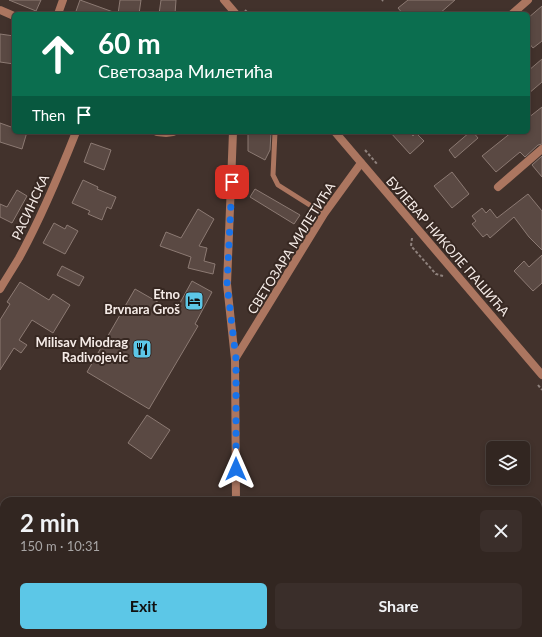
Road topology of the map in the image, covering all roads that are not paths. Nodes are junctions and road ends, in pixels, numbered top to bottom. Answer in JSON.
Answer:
{"nodes":[{"id":1,"x":63,"y":0,"type":"edge"},
{"id":2,"x":224,"y":0,"type":"edge"},
{"id":3,"x":528,"y":0,"type":"edge"},
{"id":4,"x":0,"y":10,"type":"edge"},
{"id":5,"x":59,"y":12,"type":"edge"},
{"id":6,"x":234,"y":12,"type":"edge"},
{"id":7,"x":514,"y":12,"type":"edge"},
{"id":8,"x":12,"y":15,"type":"edge"},
{"id":9,"x":75,"y":134,"type":"edge"},
{"id":10,"x":233,"y":134,"type":"edge"},
{"id":11,"x":274,"y":134,"type":"edge"},
{"id":12,"x":337,"y":134,"type":"edge"},
{"id":13,"x":542,"y":149,"type":"edge"},
{"id":14,"x":361,"y":162,"type":"junction"},
{"id":15,"x":498,"y":187,"type":"dead end"},
{"id":16,"x":324,"y":214,"type":"junction"},
{"id":17,"x":0,"y":289,"type":"edge"},
{"id":18,"x":236,"y":359,"type":"junction"},
{"id":19,"x":542,"y":375,"type":"edge"},
{"id":20,"x":236,"y":497,"type":"edge"}],
"edges":[{"from":1,"to":5,"type":"street"},
{"from":2,"to":6,"type":"street"},
{"from":3,"to":7,"type":"street"},
{"from":4,"to":8,"type":"street"},
{"from":9,"to":17,"type":"street","name":"РАСИНСКА"},
{"from":10,"to":18,"type":"street","name":"СВЕТОЗАРА МИЛЕТИЋА"},
{"from":11,"to":16,"type":"lane"},
{"from":12,"to":14,"type":"street","name":"БУЛЕВАР НИКОЛЕ ПАШИЋА"},
{"from":13,"to":15,"type":"street"},
{"from":14,"to":16,"type":"street","name":"СВЕТОЗАРА МИЛЕТИЋА"},
{"from":14,"to":19,"type":"street","name":"БУЛЕВАР НИКОЛЕ ПАШИЋА"},
{"from":16,"to":18,"type":"street","name":"СВЕТОЗАРА МИЛЕТИЋА"},
{"from":18,"to":20,"type":"street"}]}
